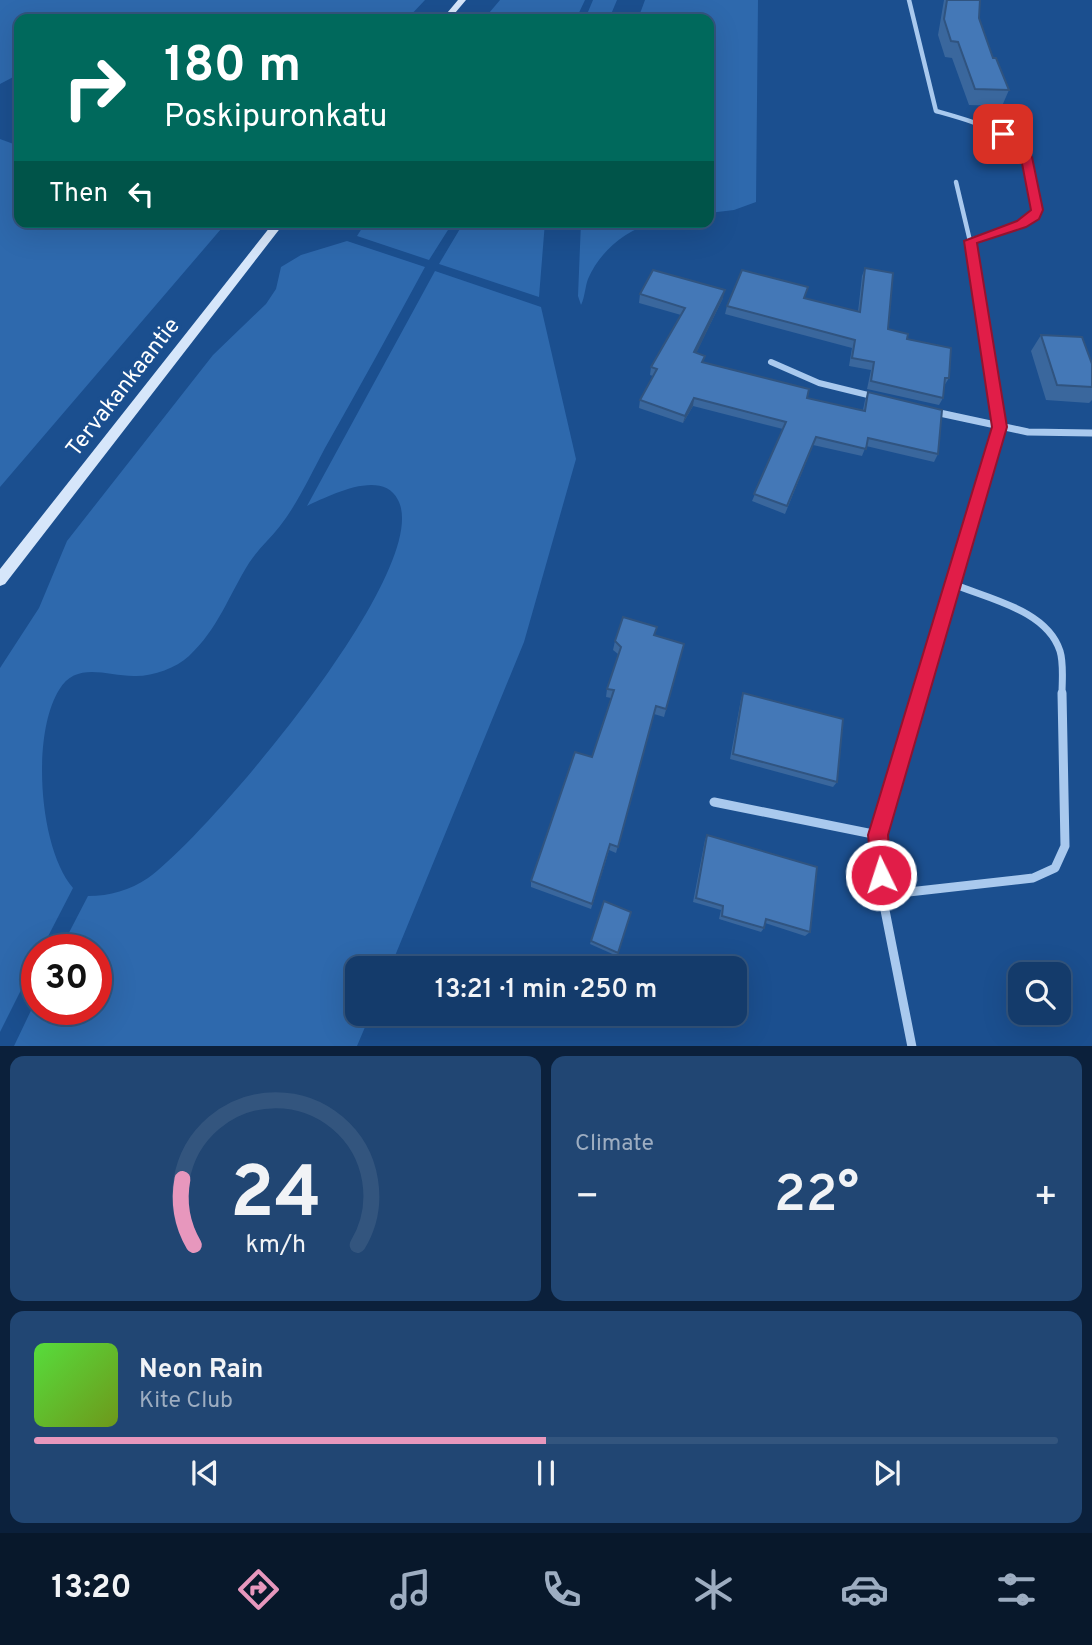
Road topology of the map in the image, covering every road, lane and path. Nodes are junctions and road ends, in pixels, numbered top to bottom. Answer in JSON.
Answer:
{"nodes":[{"id":1,"x":462,"y":0,"type":"edge"},
{"id":2,"x":909,"y":0,"type":"edge"},
{"id":3,"x":450,"y":14,"type":"edge"},
{"id":4,"x":956,"y":181,"type":"dead end"},
{"id":5,"x":276,"y":228,"type":"edge"},
{"id":6,"x":970,"y":241,"type":"junction"},
{"id":7,"x":771,"y":362,"type":"dead end"},
{"id":8,"x":882,"y":399,"type":"edge"},
{"id":9,"x":932,"y":411,"type":"edge"},
{"id":10,"x":1000,"y":427,"type":"junction"},
{"id":11,"x":1092,"y":433,"type":"edge"},
{"id":12,"x":0,"y":580,"type":"edge"},
{"id":13,"x":953,"y":584,"type":"junction"},
{"id":14,"x":714,"y":802,"type":"dead end"},
{"id":15,"x":878,"y":835,"type":"junction"},
{"id":16,"x":882,"y":895,"type":"junction"},
{"id":17,"x":912,"y":1046,"type":"edge"}],
"edges":[{"from":1,"to":3,"type":"street"},
{"from":2,"to":6,"type":"street"},
{"from":4,"to":6,"type":"lane"},
{"from":5,"to":12,"type":"street","name":"Tervakankaantie"},
{"from":6,"to":10,"type":"street"},
{"from":7,"to":8,"type":"street"},
{"from":9,"to":10,"type":"street"},
{"from":10,"to":11,"type":"street"},
{"from":10,"to":13,"type":"street"},
{"from":13,"to":15,"type":"street"},
{"from":13,"to":16,"type":"street"},
{"from":14,"to":15,"type":"street"},
{"from":15,"to":16,"type":"street"},
{"from":16,"to":17,"type":"street"}]}
